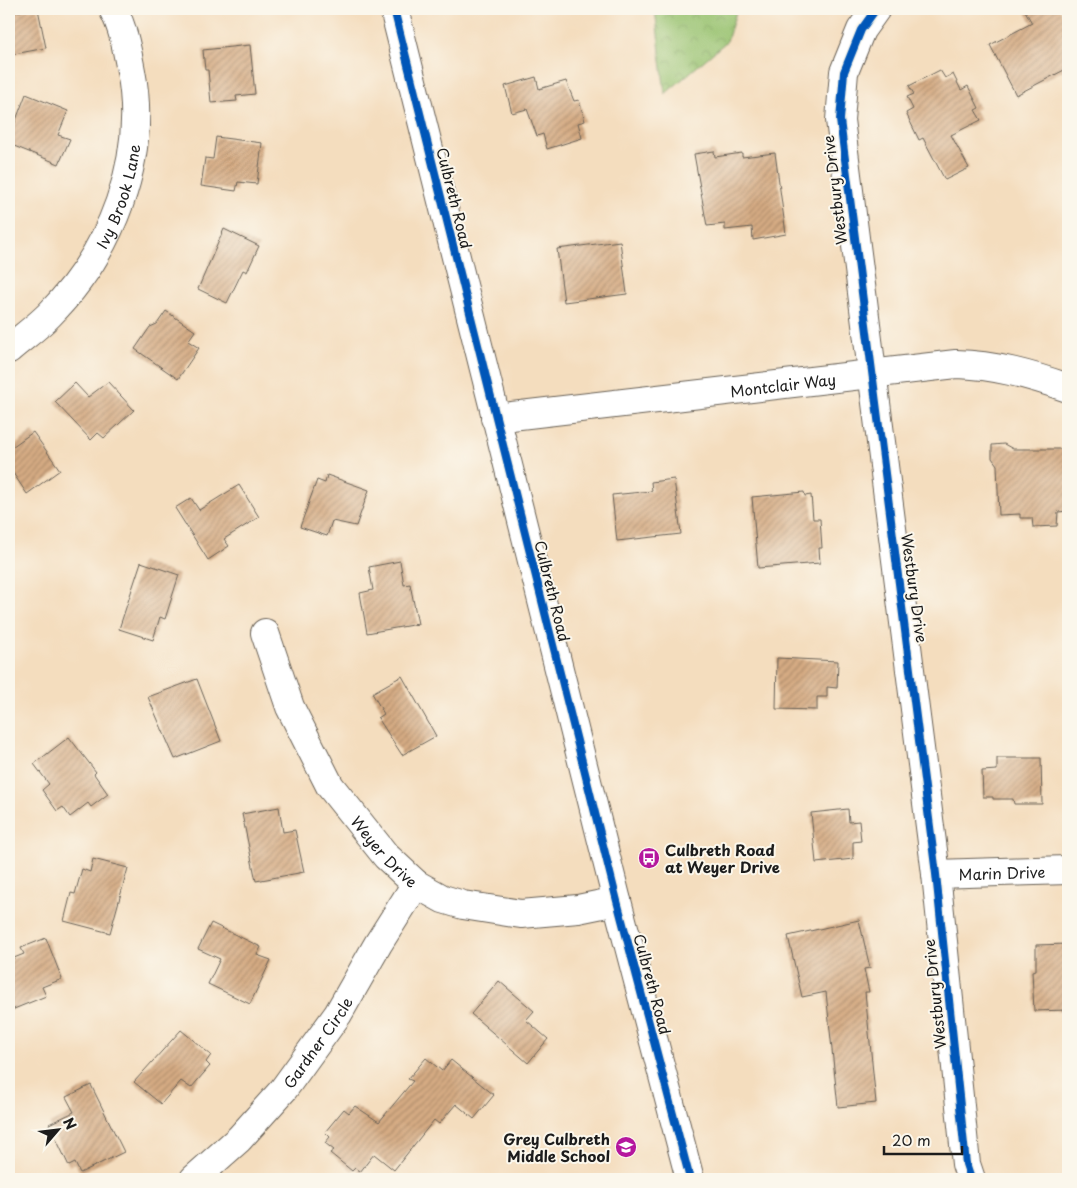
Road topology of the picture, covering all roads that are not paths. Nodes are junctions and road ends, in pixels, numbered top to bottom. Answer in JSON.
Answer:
{"nodes":[{"id":1,"x":113,"y":9,"type":"edge"},
{"id":2,"x":394,"y":9,"type":"edge"},
{"id":3,"x":876,"y":9,"type":"edge"},
{"id":4,"x":9,"y":349,"type":"edge"},
{"id":5,"x":872,"y":374,"type":"junction"},
{"id":6,"x":1068,"y":388,"type":"edge"},
{"id":7,"x":495,"y":418,"type":"junction"},
{"id":8,"x":265,"y":633,"type":"dead end"},
{"id":9,"x":1068,"y":870,"type":"edge"},
{"id":10,"x":936,"y":874,"type":"junction"},
{"id":11,"x":416,"y":884,"type":"junction"},
{"id":12,"x":617,"y":901,"type":"junction"},
{"id":13,"x":194,"y":1179,"type":"edge"},
{"id":14,"x":690,"y":1179,"type":"edge"},
{"id":15,"x":972,"y":1179,"type":"edge"}],
"edges":[{"from":1,"to":4,"type":"street","name":"Ivy Brook Lane"},
{"from":2,"to":7,"type":"street","name":"Culbreth Road"},
{"from":3,"to":5,"type":"street","name":"Westbury Drive"},
{"from":5,"to":6,"type":"street","name":"Montclair Way"},
{"from":5,"to":7,"type":"street","name":"Montclair Way"},
{"from":5,"to":10,"type":"street","name":"Westbury Drive"},
{"from":7,"to":12,"type":"street","name":"Culbreth Road"},
{"from":8,"to":11,"type":"street","name":"Weyer Drive"},
{"from":9,"to":10,"type":"street","name":"Marin Drive"},
{"from":10,"to":15,"type":"street","name":"Westbury Drive"},
{"from":11,"to":12,"type":"street","name":"Weyer Drive"},
{"from":11,"to":13,"type":"street","name":"Gardner Circle"},
{"from":12,"to":14,"type":"street","name":"Culbreth Road"}]}
